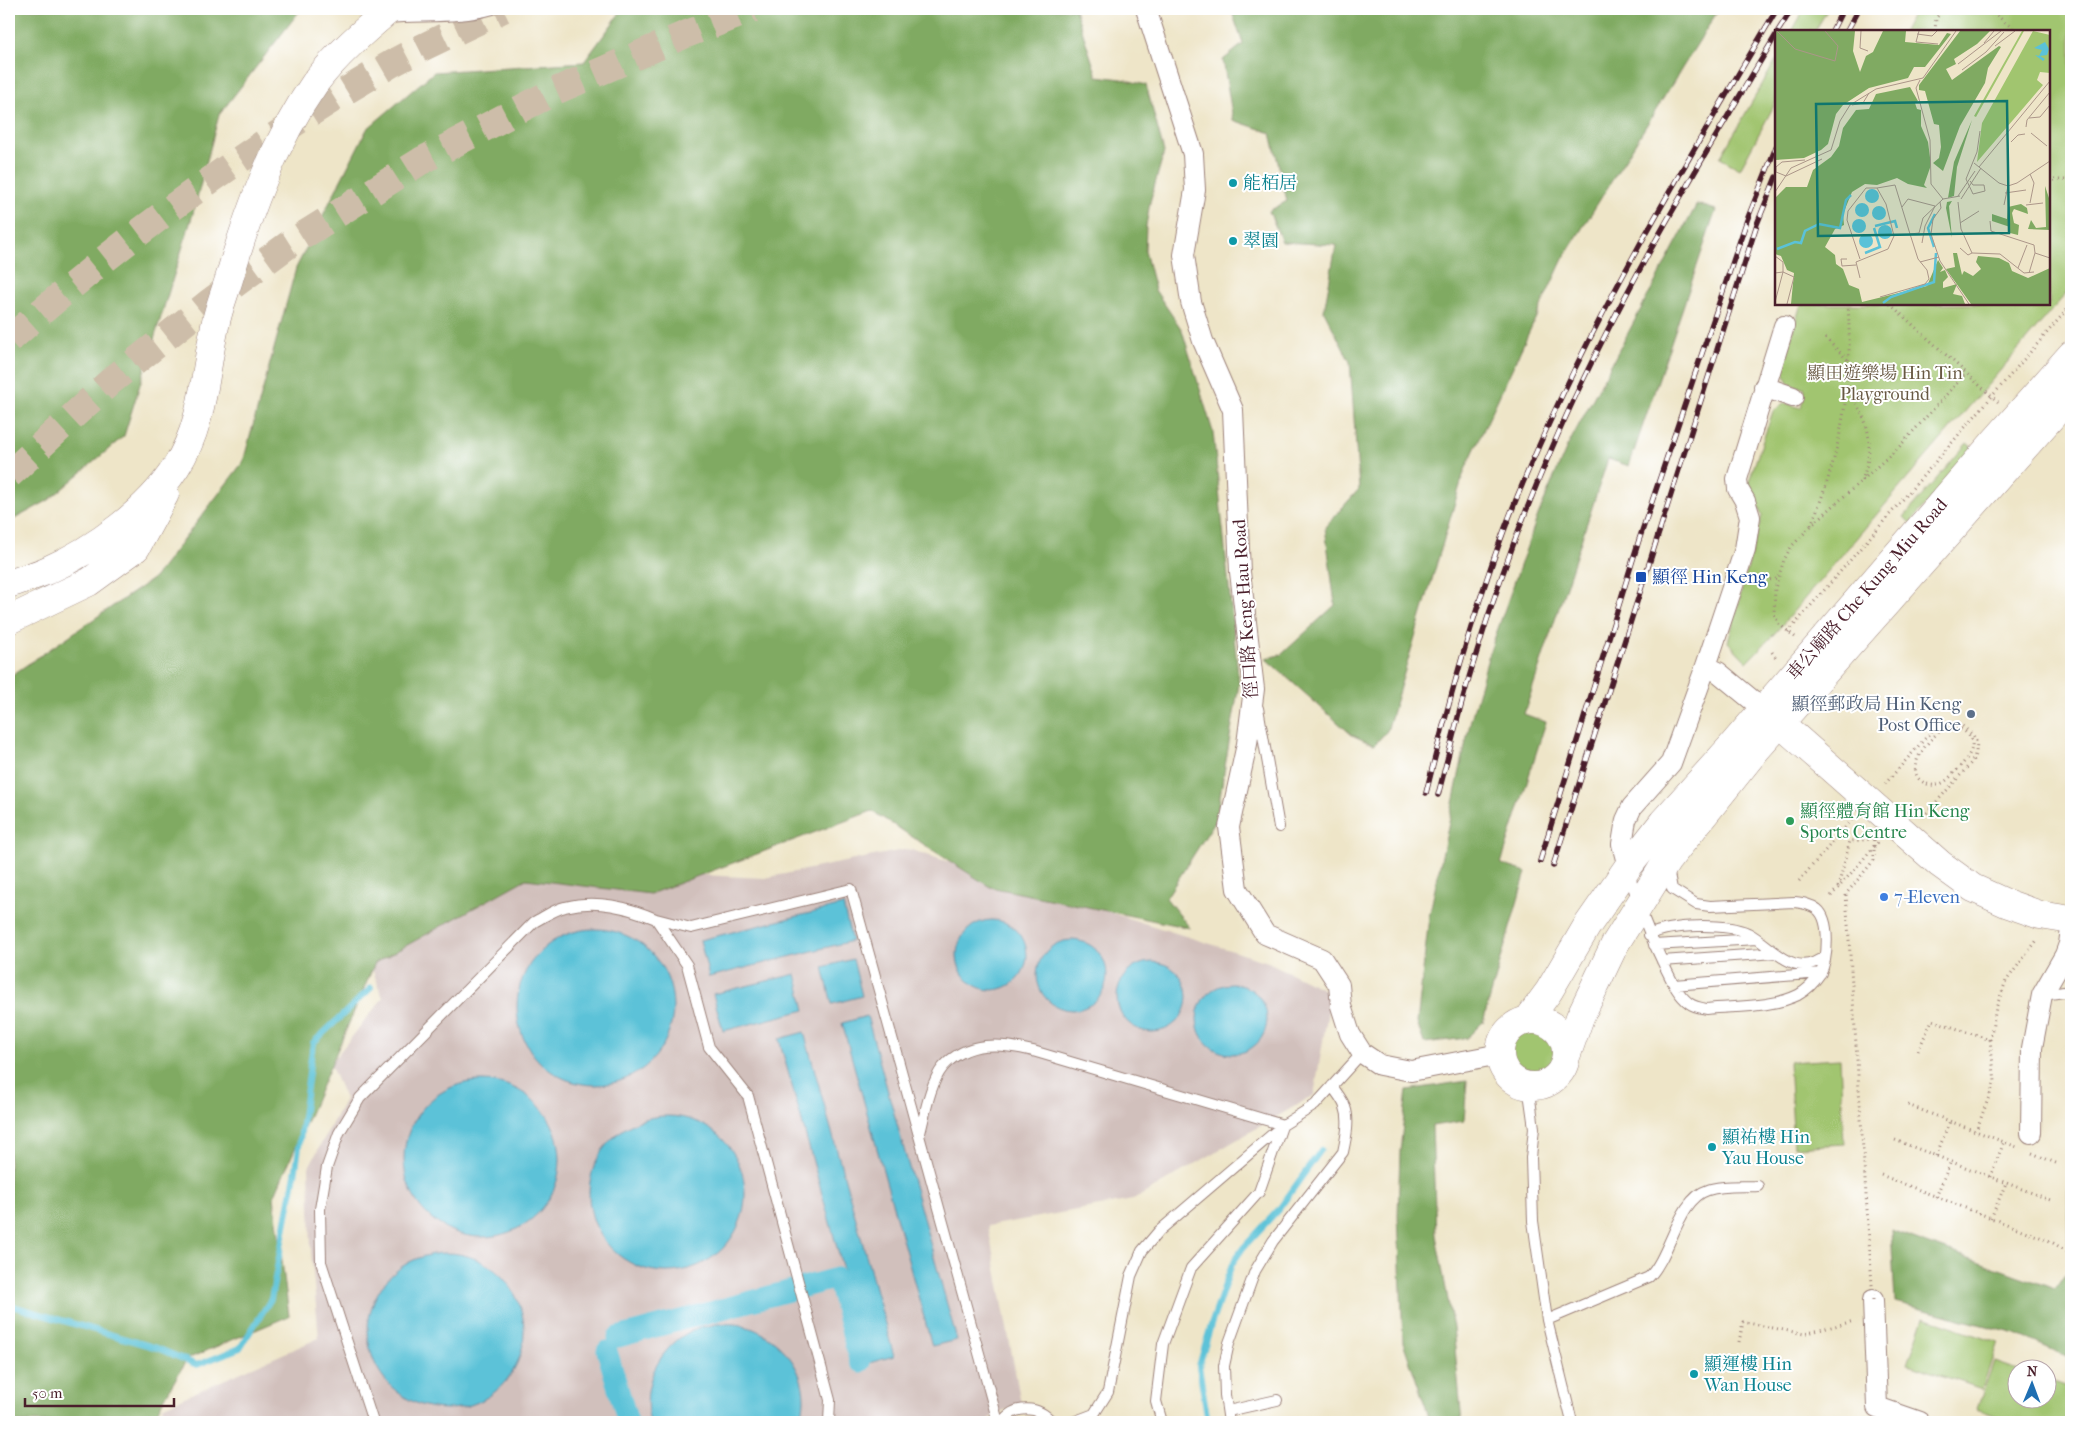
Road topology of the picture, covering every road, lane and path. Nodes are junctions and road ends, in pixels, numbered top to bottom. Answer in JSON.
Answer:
{"nodes":[{"id":1,"x":494,"y":9,"type":"edge"},
{"id":2,"x":1146,"y":9,"type":"edge"},
{"id":3,"x":1944,"y":9,"type":"edge"},
{"id":4,"x":1989,"y":9,"type":"edge"},
{"id":5,"x":385,"y":14,"type":"edge"},
{"id":6,"x":1935,"y":30,"type":"edge"},
{"id":7,"x":2015,"y":30,"type":"edge"},
{"id":8,"x":2050,"y":180,"type":"edge"},
{"id":9,"x":2071,"y":180,"type":"edge"},
{"id":10,"x":1848,"y":305,"type":"edge"},
{"id":11,"x":1891,"y":305,"type":"edge"},
{"id":12,"x":2071,"y":305,"type":"edge"},
{"id":13,"x":1784,"y":326,"type":"dead end"},
{"id":14,"x":1825,"y":338,"type":"dead end"},
{"id":15,"x":2071,"y":355,"type":"edge"},
{"id":16,"x":1850,"y":362,"type":"junction"},
{"id":17,"x":1966,"y":373,"type":"junction"},
{"id":18,"x":1764,"y":387,"type":"junction"},
{"id":19,"x":1847,"y":390,"type":"junction"},
{"id":20,"x":2071,"y":394,"type":"edge"},
{"id":21,"x":1793,"y":397,"type":"dead end"},
{"id":22,"x":1992,"y":397,"type":"junction"},
{"id":23,"x":2015,"y":418,"type":"junction"},
{"id":24,"x":176,"y":467,"type":"junction"},
{"id":25,"x":1861,"y":483,"type":"junction"},
{"id":26,"x":1811,"y":526,"type":"junction"},
{"id":27,"x":48,"y":570,"type":"junction"},
{"id":28,"x":9,"y":575,"type":"edge"},
{"id":29,"x":9,"y":584,"type":"edge"},
{"id":30,"x":9,"y":620,"type":"edge"},
{"id":31,"x":1788,"y":632,"type":"junction"},
{"id":32,"x":1800,"y":641,"type":"dead end"},
{"id":33,"x":1706,"y":666,"type":"junction"},
{"id":34,"x":1253,"y":683,"type":"junction"},
{"id":35,"x":1772,"y":716,"type":"junction"},
{"id":36,"x":1965,"y":729,"type":"junction"},
{"id":37,"x":1884,"y":784,"type":"dead end"},
{"id":38,"x":1854,"y":816,"type":"dead end"},
{"id":39,"x":1923,"y":817,"type":"dead end"},
{"id":40,"x":1279,"y":828,"type":"dead end"},
{"id":41,"x":1880,"y":840,"type":"dead end"},
{"id":42,"x":1667,"y":861,"type":"junction"},
{"id":43,"x":1628,"y":867,"type":"junction"},
{"id":44,"x":1799,"y":881,"type":"dead end"},
{"id":45,"x":1838,"y":888,"type":"junction"},
{"id":46,"x":1832,"y":896,"type":"dead end"},
{"id":47,"x":1637,"y":906,"type":"junction"},
{"id":48,"x":656,"y":919,"type":"junction"},
{"id":49,"x":2071,"y":920,"type":"edge"},
{"id":50,"x":2071,"y":929,"type":"edge"},
{"id":51,"x":1757,"y":939,"type":"junction"},
{"id":52,"x":2038,"y":939,"type":"dead end"},
{"id":53,"x":1652,"y":940,"type":"junction"},
{"id":54,"x":1776,"y":953,"type":"junction"},
{"id":55,"x":1825,"y":956,"type":"junction"},
{"id":56,"x":1662,"y":961,"type":"junction"},
{"id":57,"x":1821,"y":972,"type":"junction"},
{"id":58,"x":1674,"y":985,"type":"junction"},
{"id":59,"x":2071,"y":991,"type":"edge"},
{"id":60,"x":2042,"y":995,"type":"junction"},
{"id":61,"x":1527,"y":1021,"type":"junction"},
{"id":62,"x":1990,"y":1040,"type":"junction"},
{"id":63,"x":1918,"y":1051,"type":"dead end"},
{"id":64,"x":1362,"y":1053,"type":"junction"},
{"id":65,"x":1500,"y":1054,"type":"junction"},
{"id":66,"x":1566,"y":1054,"type":"junction"},
{"id":67,"x":1528,"y":1085,"type":"junction"},
{"id":68,"x":1332,"y":1086,"type":"junction"},
{"id":69,"x":1908,"y":1105,"type":"dead end"},
{"id":70,"x":1950,"y":1121,"type":"junction"},
{"id":71,"x":1282,"y":1125,"type":"junction"},
{"id":72,"x":1976,"y":1131,"type":"junction"},
{"id":73,"x":920,"y":1134,"type":"junction"},
{"id":74,"x":1895,"y":1140,"type":"dead end"},
{"id":75,"x":2004,"y":1142,"type":"junction"},
{"id":76,"x":2027,"y":1145,"type":"junction"},
{"id":77,"x":1936,"y":1156,"type":"junction"},
{"id":78,"x":1950,"y":1161,"type":"junction"},
{"id":79,"x":2058,"y":1164,"type":"dead end"},
{"id":80,"x":1881,"y":1175,"type":"dead end"},
{"id":81,"x":1990,"y":1177,"type":"junction"},
{"id":82,"x":2006,"y":1182,"type":"junction"},
{"id":83,"x":1758,"y":1186,"type":"dead end"},
{"id":84,"x":1936,"y":1196,"type":"junction"},
{"id":85,"x":2053,"y":1201,"type":"dead end"},
{"id":86,"x":1991,"y":1218,"type":"junction"},
{"id":87,"x":2071,"y":1254,"type":"edge"},
{"id":88,"x":1874,"y":1308,"type":"junction"},
{"id":89,"x":1547,"y":1320,"type":"junction"},
{"id":90,"x":1739,"y":1342,"type":"dead end"},
{"id":91,"x":1277,"y":1400,"type":"dead end"},
{"id":92,"x":1228,"y":1411,"type":"junction"},
{"id":93,"x":373,"y":1422,"type":"edge"},
{"id":94,"x":830,"y":1422,"type":"edge"},
{"id":95,"x":998,"y":1422,"type":"edge"},
{"id":96,"x":1002,"y":1422,"type":"edge"},
{"id":97,"x":1052,"y":1422,"type":"edge"},
{"id":98,"x":1073,"y":1422,"type":"edge"},
{"id":99,"x":1162,"y":1422,"type":"edge"},
{"id":100,"x":1229,"y":1422,"type":"edge"},
{"id":101,"x":1572,"y":1422,"type":"edge"},
{"id":102,"x":1920,"y":1422,"type":"edge"}],
"edges":[{"from":1,"to":5,"type":"lane"},
{"from":2,"to":34,"type":"street","name":"徑口路 Keng Hau Road"},
{"from":3,"to":6,"type":"path"},
{"from":4,"to":7,"type":"path"},
{"from":5,"to":24,"type":"main road"},
{"from":8,"to":9,"type":"path"},
{"from":10,"to":16,"type":"path"},
{"from":11,"to":17,"type":"path"},
{"from":12,"to":22,"type":"path","name":"車公廟路 Che Kung Miu Road"},
{"from":13,"to":18,"type":"street"},
{"from":14,"to":16,"type":"path"},
{"from":15,"to":23,"type":"main road","name":"車公廟路 Che Kung Miu Road"},
{"from":16,"to":19,"type":"path"},
{"from":17,"to":22,"type":"path"},
{"from":17,"to":25,"type":"path"},
{"from":18,"to":21,"type":"street"},
{"from":18,"to":33,"type":"street"},
{"from":19,"to":25,"type":"path"},
{"from":19,"to":26,"type":"path"},
{"from":20,"to":35,"type":"main road","name":"車公廟路 Che Kung Miu Road"},
{"from":22,"to":23,"type":"path"},
{"from":22,"to":31,"type":"path","name":"車公廟路 Che Kung Miu Road"},
{"from":23,"to":35,"type":"main road","name":"車公廟路 Che Kung Miu Road"},
{"from":24,"to":27,"type":"main road"},
{"from":24,"to":30,"type":"main road"},
{"from":25,"to":26,"type":"path"},
{"from":26,"to":31,"type":"path"},
{"from":27,"to":28,"type":"main road"},
{"from":27,"to":29,"type":"main road"},
{"from":31,"to":32,"type":"path"},
{"from":33,"to":35,"type":"street"},
{"from":33,"to":43,"type":"street"},
{"from":34,"to":40,"type":"lane"},
{"from":34,"to":64,"type":"street","name":"徑口路 Keng Hau Road"},
{"from":35,"to":42,"type":"main road","name":"車公廟路 Che Kung Miu Road"},
{"from":35,"to":43,"type":"main road","name":"車公廟路 Che Kung Miu Road"},
{"from":35,"to":49,"type":"main road"},
{"from":36,"to":36,"type":"path"},
{"from":36,"to":37,"type":"path"},
{"from":36,"to":39,"type":"path"},
{"from":38,"to":44,"type":"path"},
{"from":41,"to":45,"type":"path"},
{"from":42,"to":47,"type":"main road","name":"車公廟路 Che Kung Miu Road"},
{"from":42,"to":55,"type":"lane"},
{"from":43,"to":47,"type":"lane"},
{"from":43,"to":61,"type":"main road","name":"車公廟路 Che Kung Miu Road"},
{"from":45,"to":46,"type":"path"},
{"from":45,"to":88,"type":"path","bridge":true},
{"from":47,"to":53,"type":"lane"},
{"from":47,"to":66,"type":"main road","name":"車公廟路 Che Kung Miu Road"},
{"from":48,"to":73,"type":"lane"},
{"from":48,"to":93,"type":"lane"},
{"from":48,"to":94,"type":"lane"},
{"from":50,"to":60,"type":"street"},
{"from":51,"to":53,"type":"lane"},
{"from":51,"to":53,"type":"lane"},
{"from":51,"to":54,"type":"lane"},
{"from":52,"to":62,"type":"path"},
{"from":53,"to":56,"type":"lane"},
{"from":54,"to":55,"type":"lane"},
{"from":54,"to":56,"type":"lane"},
{"from":55,"to":57,"type":"lane"},
{"from":56,"to":58,"type":"lane"},
{"from":57,"to":58,"type":"lane"},
{"from":57,"to":58,"type":"lane"},
{"from":59,"to":60,"type":"lane"},
{"from":60,"to":76,"type":"street"},
{"from":61,"to":65,"type":"main road"},
{"from":61,"to":66,"type":"main road"},
{"from":62,"to":63,"type":"path"},
{"from":62,"to":72,"type":"path"},
{"from":64,"to":65,"type":"street","name":"徑口路 Keng Hau Road"},
{"from":64,"to":68,"type":"lane"},
{"from":65,"to":67,"type":"main road"},
{"from":66,"to":67,"type":"main road"},
{"from":67,"to":89,"type":"lane"},
{"from":68,"to":71,"type":"lane"},
{"from":68,"to":92,"type":"lane"},
{"from":69,"to":70,"type":"path"},
{"from":70,"to":72,"type":"path"},
{"from":70,"to":77,"type":"path"},
{"from":71,"to":73,"type":"lane"},
{"from":71,"to":98,"type":"lane"},
{"from":71,"to":99,"type":"lane"},
{"from":72,"to":75,"type":"path"},
{"from":73,"to":95,"type":"lane"},
{"from":74,"to":77,"type":"path"},
{"from":75,"to":76,"type":"path"},
{"from":75,"to":81,"type":"path"},
{"from":76,"to":79,"type":"path"},
{"from":77,"to":78,"type":"path"},
{"from":78,"to":81,"type":"path"},
{"from":78,"to":84,"type":"path"},
{"from":80,"to":84,"type":"path"},
{"from":81,"to":82,"type":"path"},
{"from":82,"to":85,"type":"path"},
{"from":82,"to":86,"type":"path"},
{"from":83,"to":89,"type":"lane"},
{"from":84,"to":86,"type":"path"},
{"from":86,"to":87,"type":"path"},
{"from":88,"to":90,"type":"path"},
{"from":88,"to":102,"type":"street"},
{"from":89,"to":101,"type":"lane"},
{"from":91,"to":92,"type":"lane"},
{"from":92,"to":100,"type":"lane"},
{"from":96,"to":97,"type":"lane"}]}
